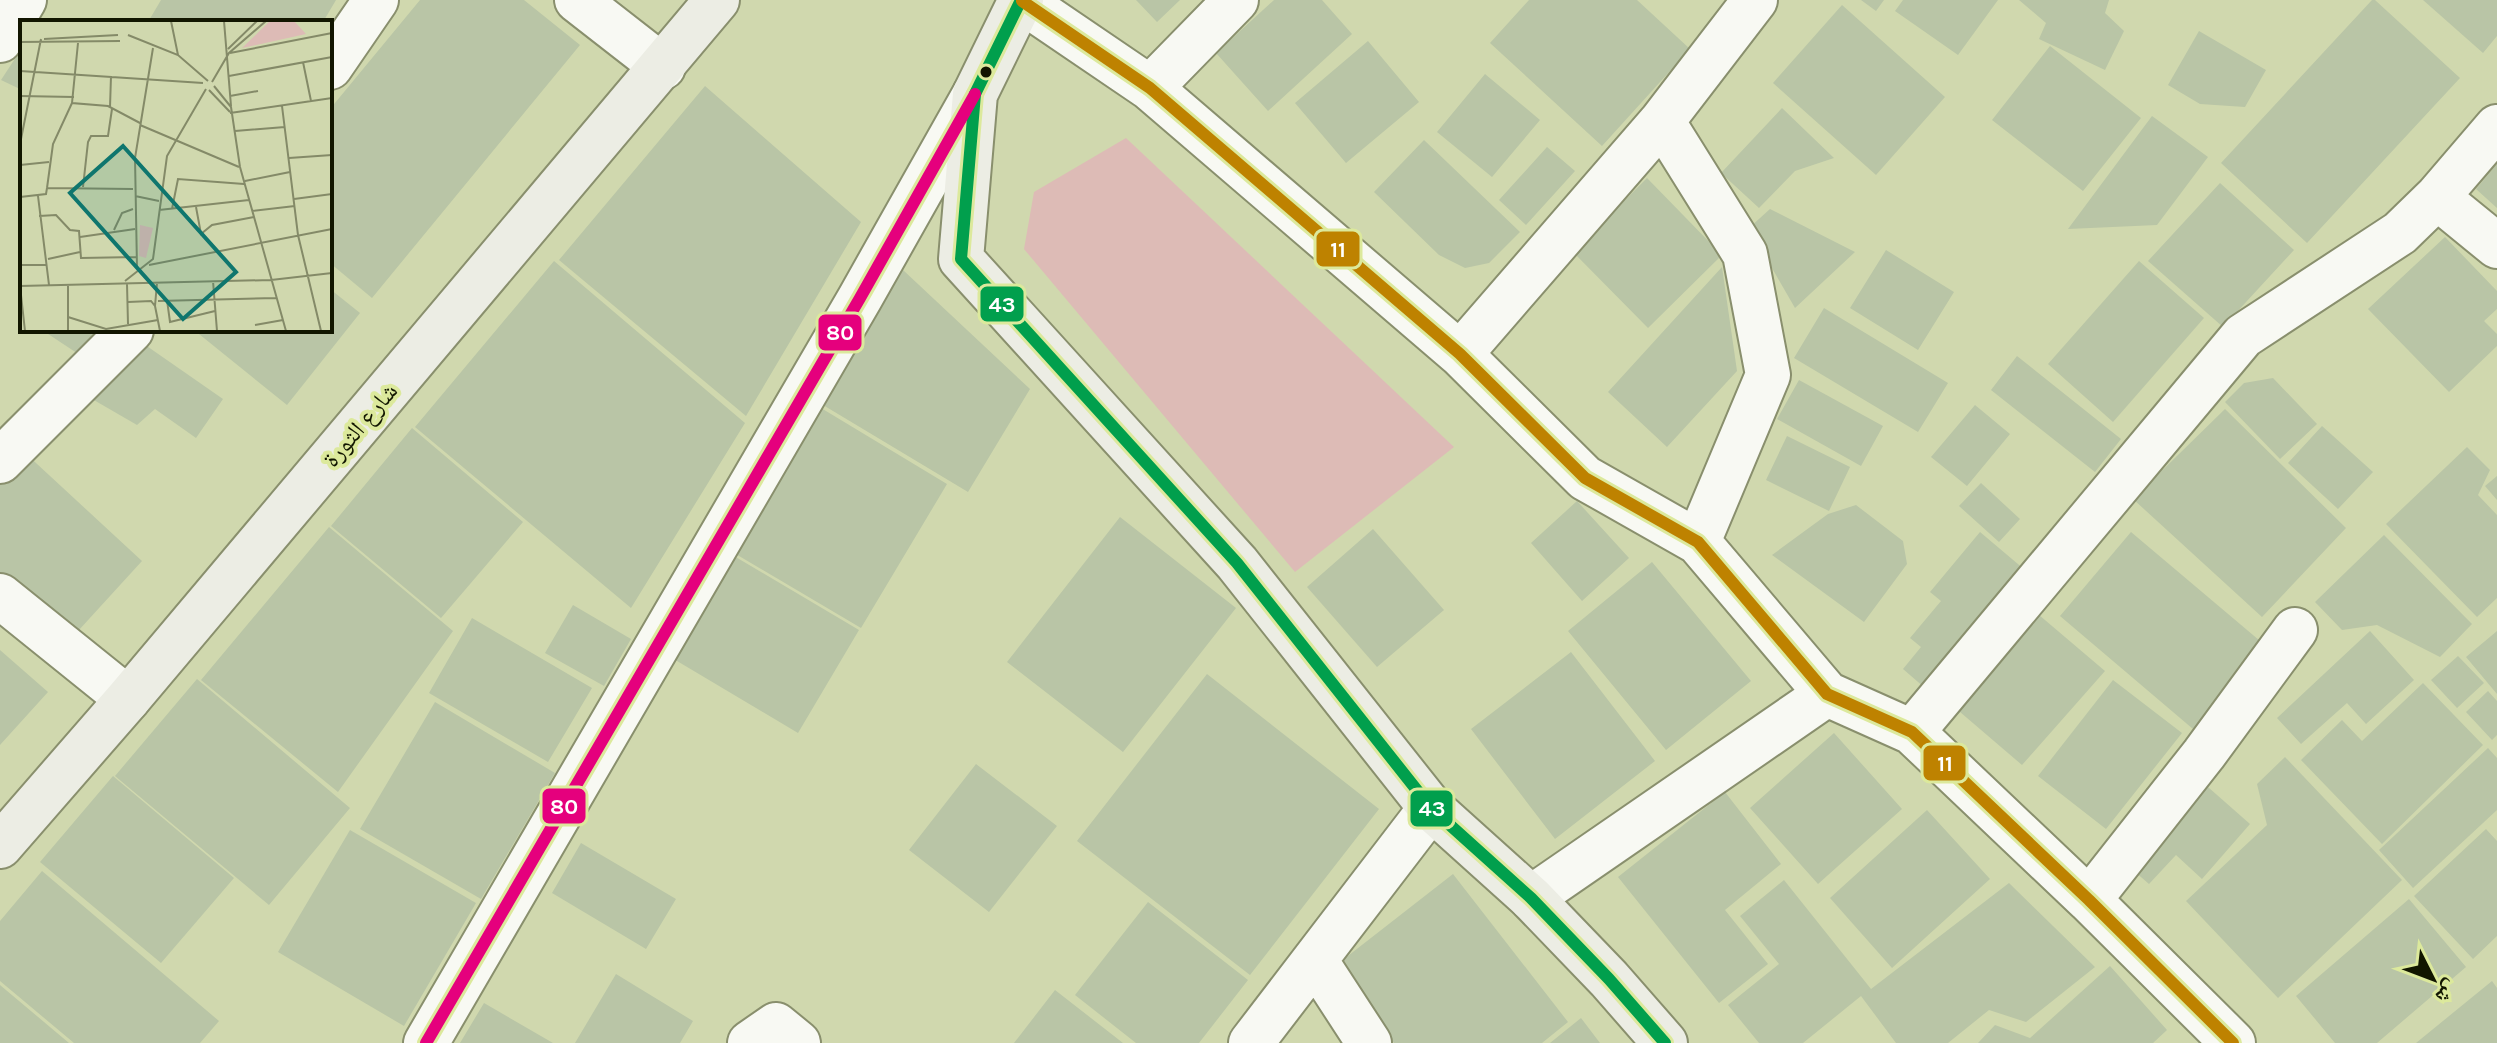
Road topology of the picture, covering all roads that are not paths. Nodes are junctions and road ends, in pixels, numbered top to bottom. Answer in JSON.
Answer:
{"nodes":[{"id":1,"x":24,"y":0,"type":"edge"},
{"id":2,"x":577,"y":0,"type":"edge"},
{"id":3,"x":717,"y":0,"type":"edge"},
{"id":4,"x":1236,"y":0,"type":"edge"},
{"id":5,"x":1755,"y":0,"type":"edge"},
{"id":6,"x":373,"y":1,"type":"edge"},
{"id":7,"x":1022,"y":1,"type":"edge"},
{"id":8,"x":0,"y":40,"type":"edge"},
{"id":9,"x":332,"y":64,"type":"edge"},
{"id":10,"x":663,"y":67,"type":"junction"},
{"id":11,"x":1150,"y":88,"type":"junction"},
{"id":12,"x":975,"y":94,"type":"junction"},
{"id":13,"x":1662,"y":121,"type":"junction"},
{"id":14,"x":2497,"y":127,"type":"edge"},
{"id":15,"x":2437,"y":197,"type":"junction"},
{"id":16,"x":2497,"y":246,"type":"edge"},
{"id":17,"x":129,"y":332,"type":"edge"},
{"id":18,"x":1460,"y":354,"type":"junction"},
{"id":19,"x":0,"y":461,"type":"edge"},
{"id":20,"x":1698,"y":542,"type":"junction"},
{"id":21,"x":0,"y":596,"type":"edge"},
{"id":22,"x":2295,"y":630,"type":"dead end"},
{"id":23,"x":1827,"y":694,"type":"junction"},
{"id":24,"x":128,"y":699,"type":"junction"},
{"id":25,"x":1912,"y":732,"type":"junction"},
{"id":26,"x":1431,"y":808,"type":"junction"},
{"id":27,"x":0,"y":846,"type":"edge"},
{"id":28,"x":1531,"y":898,"type":"junction"},
{"id":29,"x":2089,"y":900,"type":"junction"},
{"id":30,"x":1315,"y":960,"type":"junction"},
{"id":31,"x":426,"y":1043,"type":"edge"},
{"id":32,"x":750,"y":1043,"type":"edge"},
{"id":33,"x":798,"y":1043,"type":"edge"},
{"id":34,"x":1251,"y":1043,"type":"edge"},
{"id":35,"x":1369,"y":1043,"type":"edge"},
{"id":36,"x":1665,"y":1043,"type":"edge"},
{"id":37,"x":2233,"y":1043,"type":"edge"}],
"edges":[{"from":1,"to":8,"type":"street"},
{"from":2,"to":10,"type":"street"},
{"from":3,"to":10,"type":"street","name":"شارع الثورة"},
{"from":4,"to":11,"type":"street"},
{"from":5,"to":13,"type":"street"},
{"from":6,"to":9,"type":"street"},
{"from":7,"to":11,"type":"street"},
{"from":7,"to":12,"type":"street"},
{"from":10,"to":24,"type":"street","name":"شارع الثورة"},
{"from":11,"to":18,"type":"street"},
{"from":12,"to":26,"type":"street"},
{"from":12,"to":31,"type":"street"},
{"from":13,"to":18,"type":"street"},
{"from":13,"to":20,"type":"street"},
{"from":14,"to":15,"type":"street"},
{"from":15,"to":16,"type":"street"},
{"from":15,"to":25,"type":"street"},
{"from":17,"to":19,"type":"street"},
{"from":18,"to":20,"type":"street"},
{"from":20,"to":23,"type":"street"},
{"from":21,"to":24,"type":"street"},
{"from":22,"to":29,"type":"street"},
{"from":23,"to":25,"type":"street"},
{"from":23,"to":28,"type":"street"},
{"from":24,"to":27,"type":"street","name":"شارع الثورة"},
{"from":25,"to":29,"type":"street"},
{"from":26,"to":28,"type":"street"},
{"from":26,"to":30,"type":"street"},
{"from":28,"to":36,"type":"street"},
{"from":29,"to":37,"type":"street"},
{"from":30,"to":34,"type":"street"},
{"from":30,"to":35,"type":"street"},
{"from":32,"to":33,"type":"street"}]}
